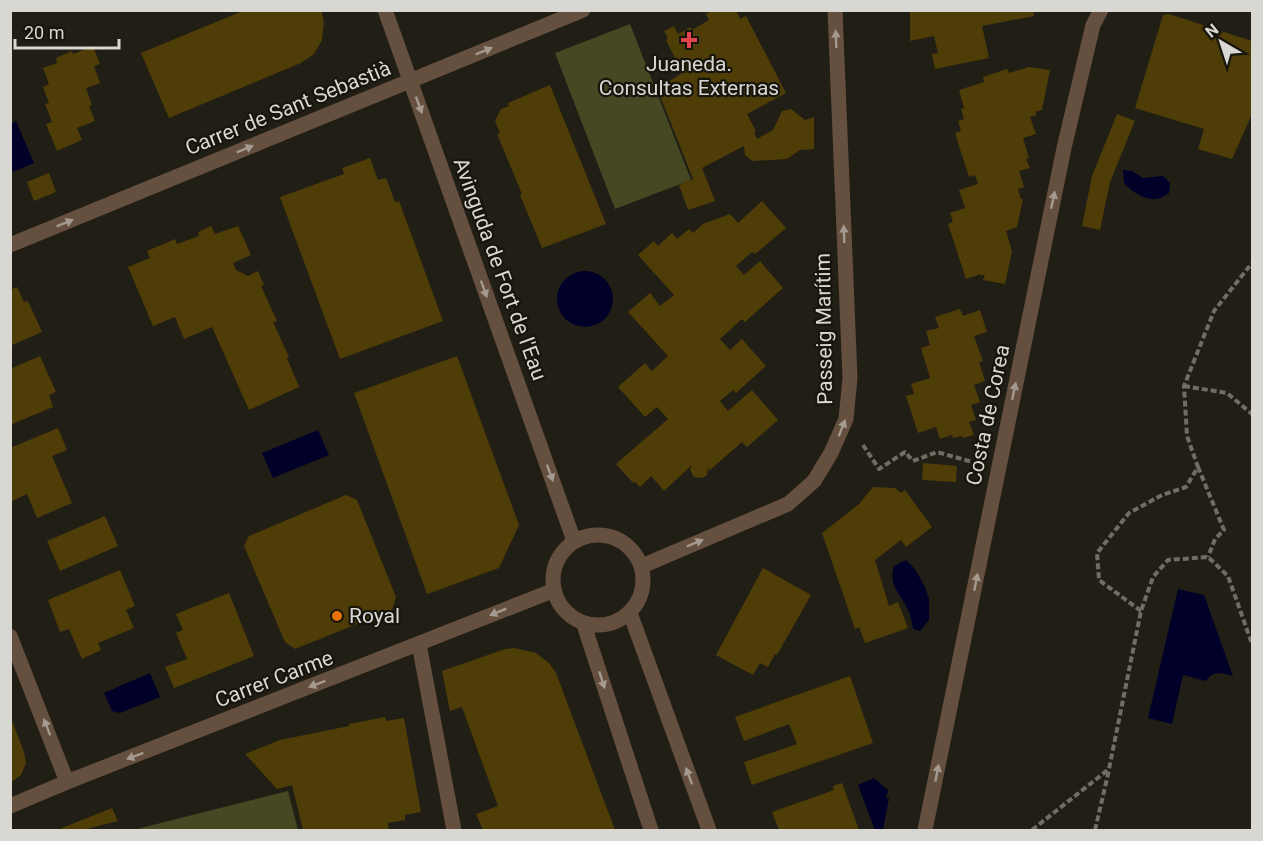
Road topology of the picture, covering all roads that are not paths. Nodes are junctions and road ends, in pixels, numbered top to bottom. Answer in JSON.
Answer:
{"nodes":[{"id":1,"x":385,"y":10,"type":"edge"},
{"id":2,"x":583,"y":10,"type":"edge"},
{"id":3,"x":835,"y":10,"type":"edge"},
{"id":4,"x":1101,"y":10,"type":"edge"},
{"id":5,"x":411,"y":81,"type":"junction"},
{"id":6,"x":10,"y":245,"type":"edge"},
{"id":7,"x":574,"y":541,"type":"junction"},
{"id":8,"x":642,"y":566,"type":"junction"},
{"id":9,"x":552,"y":591,"type":"junction"},
{"id":10,"x":630,"y":613,"type":"junction"},
{"id":11,"x":584,"y":625,"type":"junction"},
{"id":12,"x":10,"y":636,"type":"edge"},
{"id":13,"x":419,"y":644,"type":"junction"},
{"id":14,"x":67,"y":782,"type":"junction"},
{"id":15,"x":10,"y":806,"type":"edge"},
{"id":16,"x":454,"y":831,"type":"edge"},
{"id":17,"x":651,"y":831,"type":"edge"},
{"id":18,"x":709,"y":831,"type":"edge"},
{"id":19,"x":926,"y":831,"type":"edge"}],
"edges":[{"from":1,"to":5,"type":"street","name":"Avinguda de Fort de l'Eau"},
{"from":5,"to":2,"type":"street","name":"Carrer de Sant Sebastià","one_way":true},
{"from":8,"to":3,"type":"street","name":"Passeig Marítim","one_way":true},
{"from":19,"to":4,"type":"street","name":"Costa de Corea","one_way":true},
{"from":6,"to":5,"type":"street","name":"Carrer de Sant Sebastià","one_way":true},
{"from":5,"to":7,"type":"street","name":"Avinguda de Fort de l'Eau","one_way":true},
{"from":7,"to":8,"type":"street"},
{"from":7,"to":9,"type":"street"},
{"from":8,"to":10,"type":"street"},
{"from":9,"to":11,"type":"street"},
{"from":9,"to":13,"type":"street","name":"Carrer Carme","one_way":true},
{"from":10,"to":11,"type":"street"},
{"from":18,"to":10,"type":"street","one_way":true},
{"from":11,"to":17,"type":"street","one_way":true},
{"from":14,"to":12,"type":"street","one_way":true},
{"from":13,"to":14,"type":"street","name":"Carrer Carme","one_way":true},
{"from":13,"to":16,"type":"street"},
{"from":14,"to":15,"type":"street","name":"Carrer Carme"}]}
